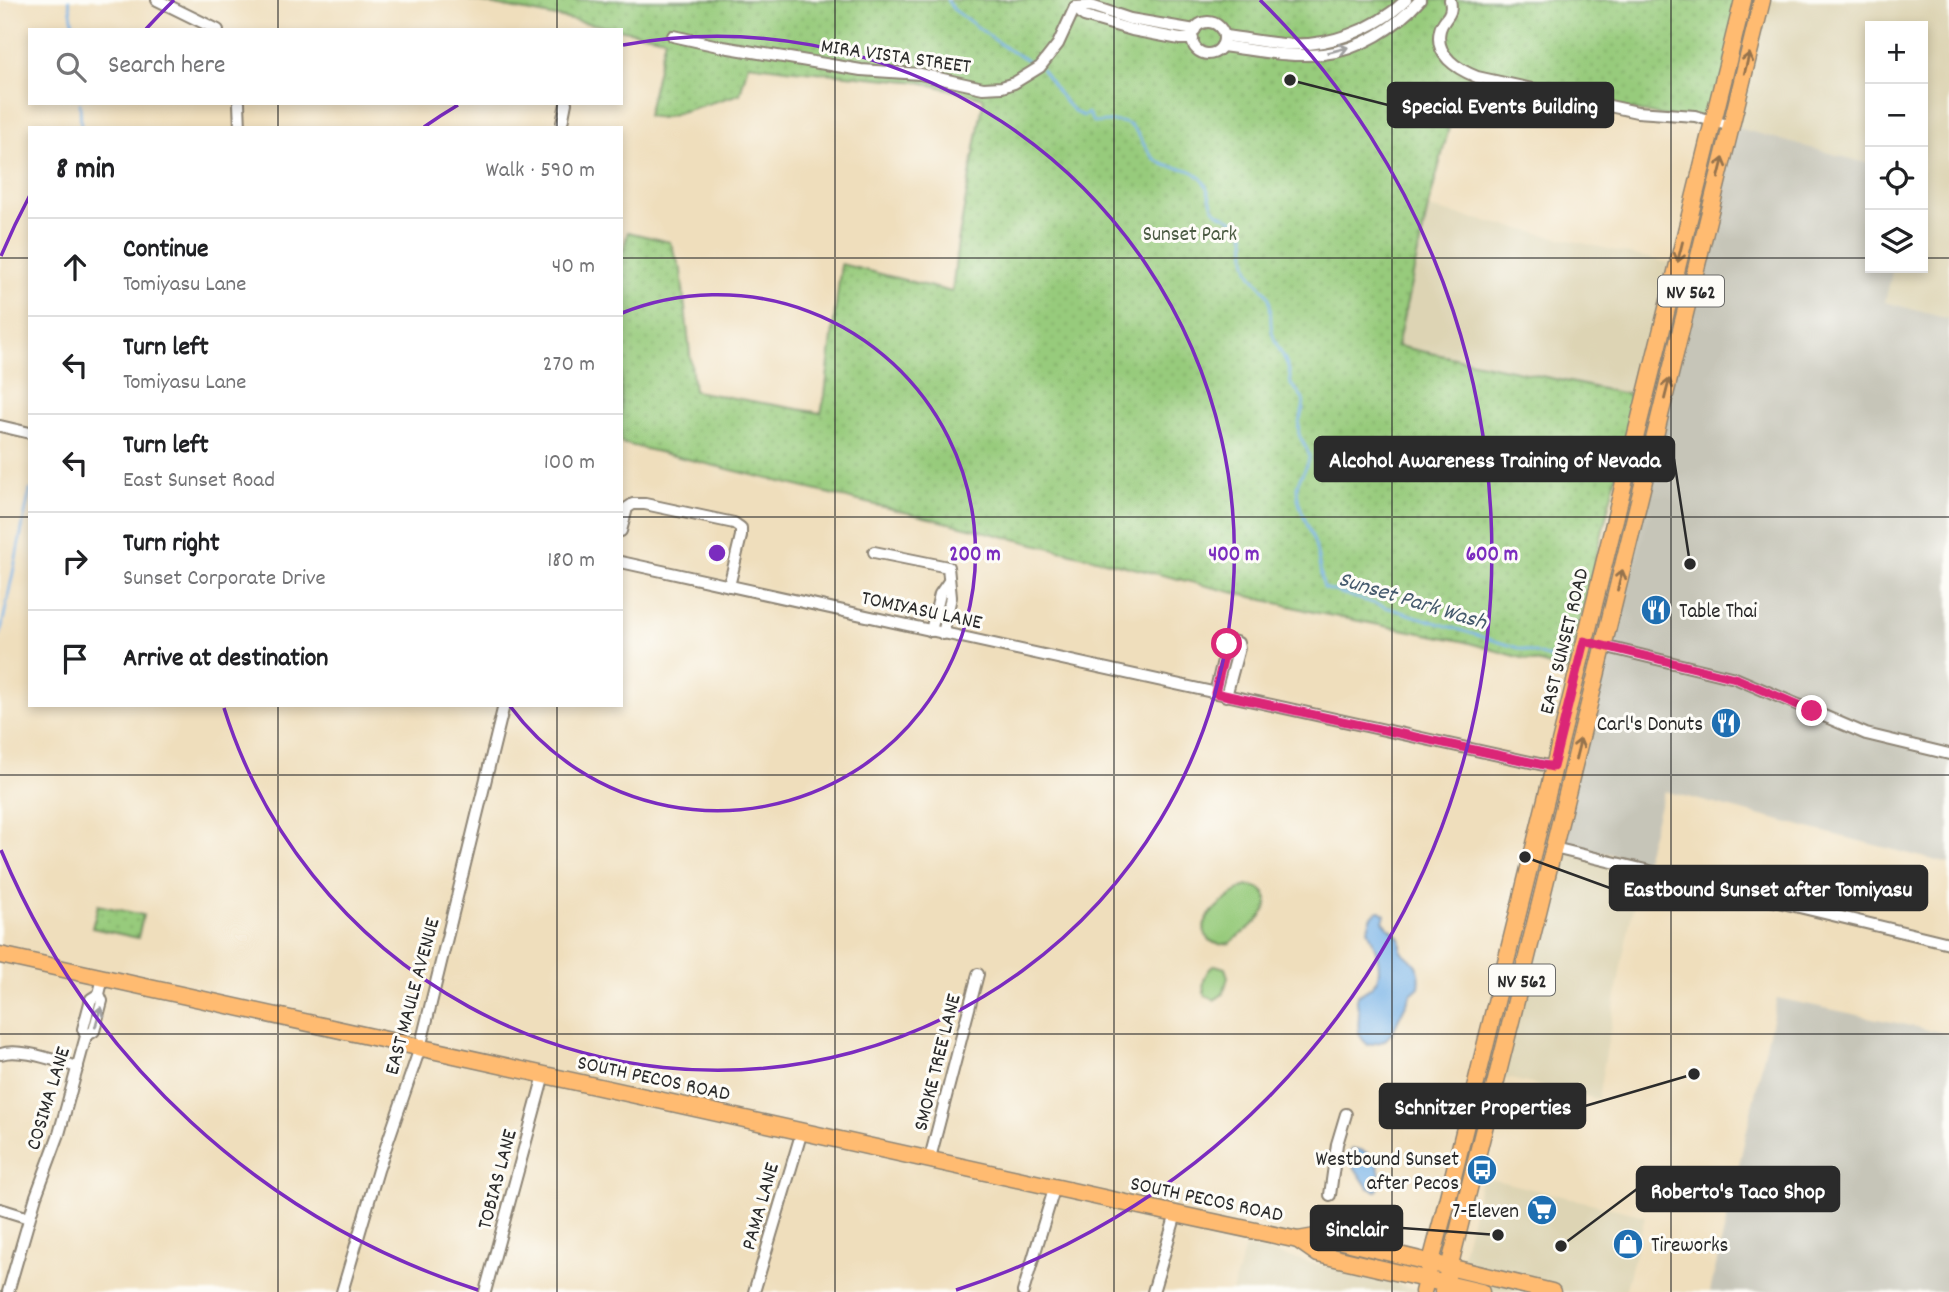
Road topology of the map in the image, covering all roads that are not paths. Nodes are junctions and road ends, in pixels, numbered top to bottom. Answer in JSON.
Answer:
{"nodes":[{"id":1,"x":157,"y":0,"type":"edge"},
{"id":2,"x":1406,"y":0,"type":"edge"},
{"id":3,"x":1420,"y":0,"type":"edge"},
{"id":4,"x":1450,"y":0,"type":"edge"},
{"id":5,"x":1743,"y":0,"type":"edge"},
{"id":6,"x":1762,"y":0,"type":"edge"},
{"id":7,"x":214,"y":28,"type":"edge"},
{"id":8,"x":1194,"y":34,"type":"junction"},
{"id":9,"x":673,"y":36,"type":"dead end"},
{"id":10,"x":1223,"y":41,"type":"junction"},
{"id":11,"x":239,"y":105,"type":"edge"},
{"id":12,"x":566,"y":105,"type":"edge"},
{"id":13,"x":1712,"y":121,"type":"junction"},
{"id":14,"x":240,"y":126,"type":"edge"},
{"id":15,"x":561,"y":126,"type":"edge"},
{"id":16,"x":1731,"y":126,"type":"junction"},
{"id":17,"x":0,"y":426,"type":"edge"},
{"id":18,"x":28,"y":432,"type":"edge"},
{"id":19,"x":1631,"y":451,"type":"junction"},
{"id":20,"x":1651,"y":455,"type":"junction"},
{"id":21,"x":623,"y":523,"type":"edge"},
{"id":22,"x":874,"y":552,"type":"dead end"},
{"id":23,"x":623,"y":562,"type":"edge"},
{"id":24,"x":949,"y":581,"type":"junction"},
{"id":25,"x":729,"y":586,"type":"junction"},
{"id":26,"x":931,"y":631,"type":"junction"},
{"id":27,"x":943,"y":634,"type":"junction"},
{"id":28,"x":1584,"y":641,"type":"junction"},
{"id":29,"x":1604,"y":646,"type":"junction"},
{"id":30,"x":504,"y":707,"type":"edge"},
{"id":31,"x":1949,"y":754,"type":"edge"},
{"id":32,"x":1553,"y":767,"type":"junction"},
{"id":33,"x":1535,"y":844,"type":"junction"},
{"id":34,"x":1554,"y":848,"type":"junction"},
{"id":35,"x":1949,"y":943,"type":"edge"},
{"id":36,"x":0,"y":955,"type":"edge"},
{"id":37,"x":1504,"y":968,"type":"junction"},
{"id":38,"x":1523,"y":973,"type":"junction"},
{"id":39,"x":978,"y":974,"type":"dead end"},
{"id":40,"x":101,"y":986,"type":"junction"},
{"id":41,"x":420,"y":1048,"type":"junction"},
{"id":42,"x":1,"y":1054,"type":"edge"},
{"id":43,"x":78,"y":1067,"type":"junction"},
{"id":44,"x":544,"y":1075,"type":"junction"},
{"id":45,"x":1497,"y":1076,"type":"junction"},
{"id":46,"x":1346,"y":1114,"type":"dead end"},
{"id":47,"x":802,"y":1131,"type":"junction"},
{"id":48,"x":930,"y":1158,"type":"junction"},
{"id":49,"x":1055,"y":1186,"type":"junction"},
{"id":50,"x":1330,"y":1195,"type":"dead end"},
{"id":51,"x":0,"y":1209,"type":"edge"},
{"id":52,"x":1176,"y":1214,"type":"junction"},
{"id":53,"x":29,"y":1218,"type":"junction"},
{"id":54,"x":1427,"y":1278,"type":"edge"},
{"id":55,"x":1446,"y":1281,"type":"edge"},
{"id":56,"x":8,"y":1292,"type":"edge"},
{"id":57,"x":342,"y":1292,"type":"edge"},
{"id":58,"x":485,"y":1292,"type":"edge"},
{"id":59,"x":754,"y":1292,"type":"edge"},
{"id":60,"x":1023,"y":1292,"type":"edge"},
{"id":61,"x":1153,"y":1292,"type":"edge"},
{"id":62,"x":1481,"y":1292,"type":"edge"},
{"id":63,"x":1552,"y":1292,"type":"edge"}],
"edges":[{"from":1,"to":7,"type":"street"},
{"from":2,"to":10,"type":"street","name":"MIRA VISTA STREET"},
{"from":10,"to":3,"type":"street","name":"MIRA VISTA STREET","one_way":true},
{"from":4,"to":13,"type":"street"},
{"from":5,"to":13,"type":"main road","name":"EAST SUNSET ROAD","number":"NV 562"},
{"from":16,"to":6,"type":"main road","name":"EAST SUNSET ROAD","number":"NV 562","one_way":true},
{"from":8,"to":9,"type":"street","name":"MIRA VISTA STREET"},
{"from":8,"to":10,"type":"street","name":"MIRA VISTA STREET"},
{"from":8,"to":10,"type":"street","name":"MIRA VISTA STREET"},
{"from":11,"to":14,"type":"street"},
{"from":12,"to":15,"type":"street"},
{"from":13,"to":16,"type":"street"},
{"from":13,"to":19,"type":"main road","name":"EAST SUNSET ROAD","number":"NV 562","one_way":true},
{"from":20,"to":16,"type":"main road","name":"EAST SUNSET ROAD","number":"NV 562","one_way":true},
{"from":17,"to":18,"type":"street"},
{"from":19,"to":20,"type":"main road"},
{"from":19,"to":28,"type":"main road","name":"EAST SUNSET ROAD","number":"NV 562"},
{"from":29,"to":20,"type":"main road","name":"EAST SUNSET ROAD","number":"NV 562","one_way":true},
{"from":21,"to":25,"type":"street"},
{"from":22,"to":24,"type":"street"},
{"from":23,"to":25,"type":"street","name":"TOMIYASU LANE"},
{"from":24,"to":26,"type":"street"},
{"from":24,"to":27,"type":"street"},
{"from":25,"to":26,"type":"street","name":"TOMIYASU LANE"},
{"from":26,"to":27,"type":"street","name":"TOMIYASU LANE"},
{"from":27,"to":32,"type":"street","name":"TOMIYASU LANE"},
{"from":28,"to":29,"type":"street"},
{"from":28,"to":32,"type":"main road","name":"EAST SUNSET ROAD","number":"NV 562"},
{"from":29,"to":31,"type":"street"},
{"from":34,"to":29,"type":"main road","name":"EAST SUNSET ROAD","number":"NV 562","one_way":true},
{"from":30,"to":41,"type":"street","name":"EAST MAULE AVENUE"},
{"from":32,"to":33,"type":"main road","name":"EAST SUNSET ROAD","number":"NV 562"},
{"from":32,"to":34,"type":"main road"},
{"from":33,"to":37,"type":"main road","name":"EAST SUNSET ROAD","number":"NV 562"},
{"from":33,"to":38,"type":"main road"},
{"from":34,"to":35,"type":"street"},
{"from":34,"to":38,"type":"main road","name":"EAST SUNSET ROAD","number":"NV 562"},
{"from":36,"to":40,"type":"main road","name":"SOUTH PECOS ROAD"},
{"from":37,"to":45,"type":"main road"},
{"from":37,"to":54,"type":"main road","name":"EAST SUNSET ROAD","number":"NV 562"},
{"from":38,"to":45,"type":"main road","name":"EAST SUNSET ROAD","number":"NV 562"},
{"from":39,"to":48,"type":"street","name":"SMOKE TREE LANE"},
{"from":40,"to":41,"type":"main road","name":"SOUTH PECOS ROAD"},
{"from":40,"to":43,"type":"street","name":"COSIMA LANE"},
{"from":41,"to":44,"type":"main road","name":"SOUTH PECOS ROAD"},
{"from":41,"to":57,"type":"street","name":"EAST MAULE AVENUE"},
{"from":42,"to":43,"type":"street"},
{"from":43,"to":53,"type":"street","name":"COSIMA LANE"},
{"from":44,"to":47,"type":"main road","name":"SOUTH PECOS ROAD"},
{"from":44,"to":58,"type":"street","name":"TOBIAS LANE"},
{"from":45,"to":55,"type":"main road","name":"EAST SUNSET ROAD","number":"NV 562"},
{"from":46,"to":50,"type":"street"},
{"from":47,"to":48,"type":"main road","name":"SOUTH PECOS ROAD"},
{"from":47,"to":59,"type":"street","name":"PAMA LANE"},
{"from":48,"to":49,"type":"main road","name":"SOUTH PECOS ROAD"},
{"from":49,"to":52,"type":"main road","name":"SOUTH PECOS ROAD"},
{"from":49,"to":60,"type":"street"},
{"from":51,"to":53,"type":"street"},
{"from":52,"to":54,"type":"main road","name":"SOUTH PECOS ROAD"},
{"from":52,"to":61,"type":"street"},
{"from":53,"to":56,"type":"street","name":"COSIMA LANE"},
{"from":54,"to":55,"type":"main road","name":"SOUTH PECOS ROAD"},
{"from":55,"to":62,"type":"main road","name":"SOUTH PECOS ROAD"},
{"from":55,"to":63,"type":"main road","name":"SOUTH PECOS ROAD"}]}
